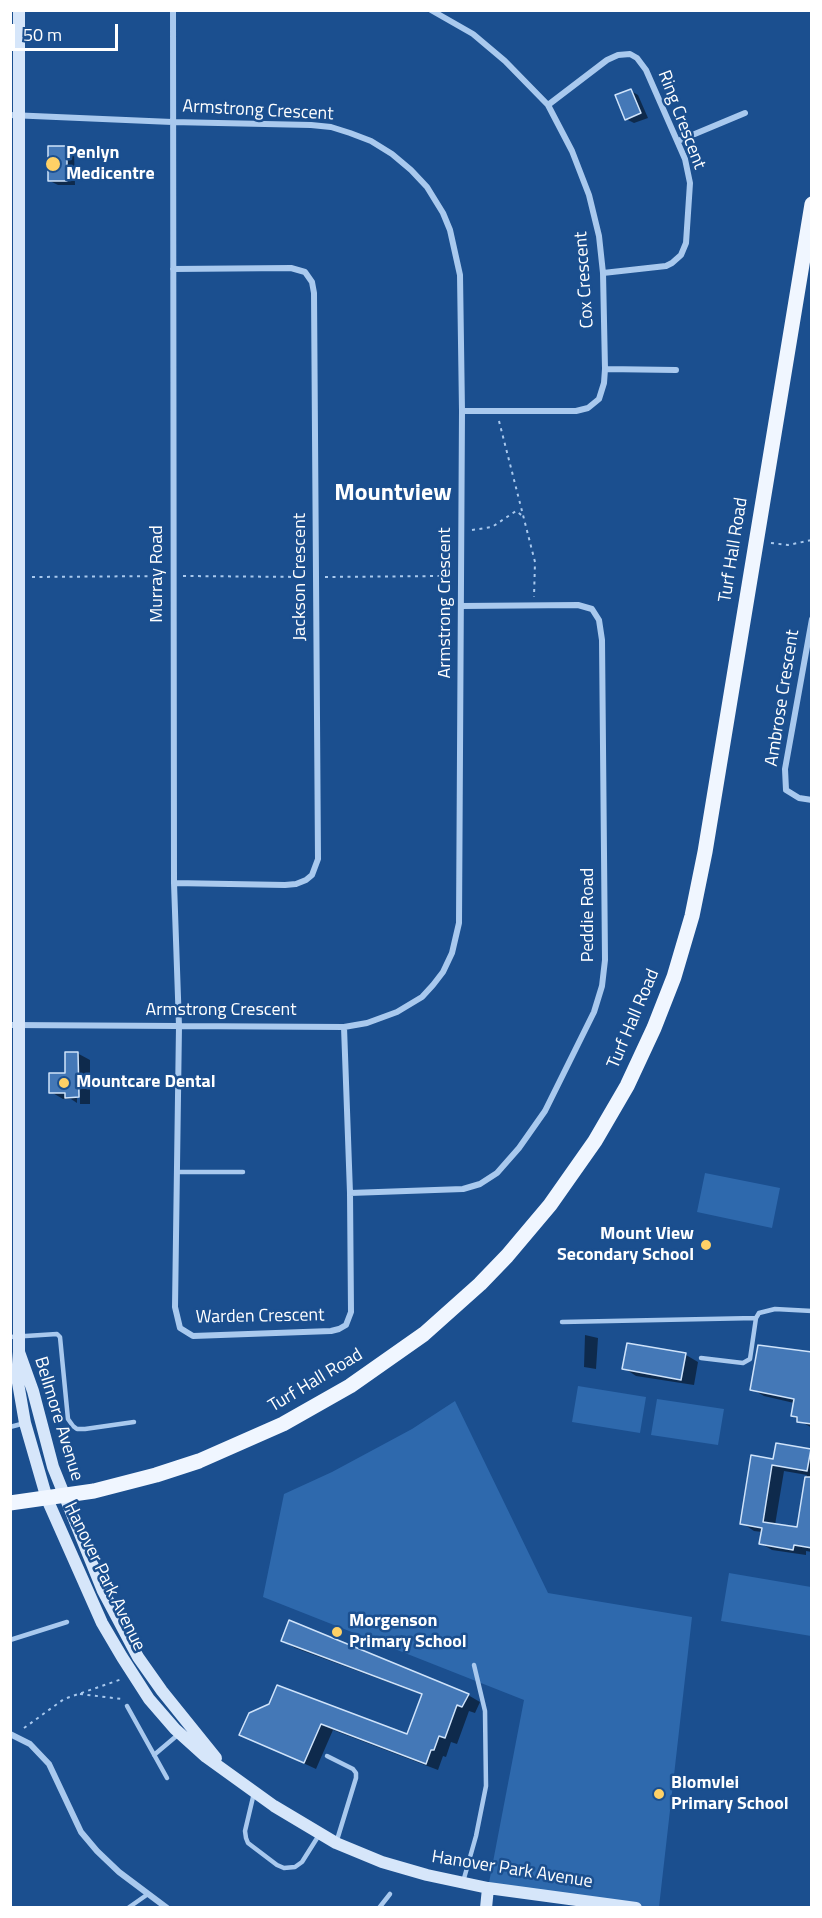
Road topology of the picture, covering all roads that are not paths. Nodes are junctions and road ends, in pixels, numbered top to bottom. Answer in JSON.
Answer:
{"nodes":[{"id":1,"x":19,"y":10,"type":"edge"},
{"id":2,"x":173,"y":10,"type":"edge"},
{"id":3,"x":431,"y":10,"type":"edge"},
{"id":4,"x":548,"y":105,"type":"junction"},
{"id":5,"x":745,"y":113,"type":"dead end"},
{"id":6,"x":15,"y":115,"type":"edge"},
{"id":7,"x":172,"y":122,"type":"junction"},
{"id":8,"x":678,"y":141,"type":"junction"},
{"id":9,"x":812,"y":204,"type":"edge"},
{"id":10,"x":173,"y":268,"type":"junction"},
{"id":11,"x":603,"y":273,"type":"junction"},
{"id":12,"x":605,"y":369,"type":"junction"},
{"id":13,"x":676,"y":370,"type":"dead end"},
{"id":14,"x":462,"y":411,"type":"junction"},
{"id":15,"x":15,"y":414,"type":"edge"},
{"id":16,"x":14,"y":561,"type":"edge"},
{"id":17,"x":460,"y":606,"type":"junction"},
{"id":18,"x":14,"y":612,"type":"edge"},
{"id":19,"x":812,"y":619,"type":"edge"},
{"id":20,"x":15,"y":666,"type":"edge"},
{"id":21,"x":812,"y":800,"type":"edge"},
{"id":22,"x":15,"y":807,"type":"edge"},
{"id":23,"x":174,"y":883,"type":"junction"},
{"id":24,"x":14,"y":1025,"type":"edge"},
{"id":25,"x":179,"y":1026,"type":"junction"},
{"id":26,"x":344,"y":1027,"type":"junction"},
{"id":27,"x":177,"y":1172,"type":"junction"},
{"id":28,"x":243,"y":1173,"type":"dead end"},
{"id":29,"x":350,"y":1193,"type":"junction"},
{"id":30,"x":812,"y":1311,"type":"edge"},
{"id":31,"x":756,"y":1318,"type":"junction"},
{"id":32,"x":562,"y":1322,"type":"dead end"},
{"id":33,"x":15,"y":1337,"type":"edge"},
{"id":34,"x":19,"y":1352,"type":"junction"},
{"id":35,"x":701,"y":1358,"type":"dead end"},
{"id":36,"x":134,"y":1422,"type":"dead end"},
{"id":37,"x":25,"y":1423,"type":"junction"},
{"id":38,"x":10,"y":1427,"type":"edge"},
{"id":39,"x":63,"y":1496,"type":"junction"},
{"id":40,"x":47,"y":1499,"type":"junction"},
{"id":41,"x":10,"y":1503,"type":"edge"},
{"id":42,"x":67,"y":1622,"type":"dead end"},
{"id":43,"x":10,"y":1640,"type":"edge"},
{"id":44,"x":474,"y":1665,"type":"dead end"},
{"id":45,"x":127,"y":1706,"type":"dead end"},
{"id":46,"x":180,"y":1733,"type":"junction"},
{"id":47,"x":10,"y":1734,"type":"edge"},
{"id":48,"x":154,"y":1755,"type":"junction"},
{"id":49,"x":327,"y":1756,"type":"dead end"},
{"id":50,"x":228,"y":1773,"type":"junction"},
{"id":51,"x":167,"y":1778,"type":"dead end"},
{"id":52,"x":254,"y":1793,"type":"junction"},
{"id":53,"x":319,"y":1835,"type":"junction"},
{"id":54,"x":336,"y":1843,"type":"junction"},
{"id":55,"x":463,"y":1882,"type":"junction"},
{"id":56,"x":488,"y":1888,"type":"junction"},
{"id":57,"x":148,"y":1894,"type":"junction"},
{"id":58,"x":390,"y":1894,"type":"dead end"},
{"id":59,"x":128,"y":1908,"type":"edge"},
{"id":60,"x":167,"y":1908,"type":"edge"},
{"id":61,"x":379,"y":1908,"type":"edge"},
{"id":62,"x":486,"y":1908,"type":"edge"},
{"id":63,"x":636,"y":1908,"type":"edge"}],
"edges":[{"from":1,"to":6,"type":"street","name":"Bellmore Avenue"},
{"from":2,"to":7,"type":"street"},
{"from":3,"to":4,"type":"street","name":"Cox Crescent"},
{"from":4,"to":8,"type":"street","name":"Ring Crescent"},
{"from":4,"to":11,"type":"street","name":"Cox Crescent"},
{"from":5,"to":8,"type":"street"},
{"from":6,"to":7,"type":"street","name":"Armstrong Crescent"},
{"from":6,"to":15,"type":"street","name":"Bellmore Avenue"},
{"from":7,"to":10,"type":"street","name":"Murray Road"},
{"from":7,"to":14,"type":"street","name":"Armstrong Crescent"},
{"from":8,"to":11,"type":"street","name":"Ring Crescent"},
{"from":9,"to":39,"type":"main road","name":"Turf Hall Road"},
{"from":10,"to":23,"type":"street","name":"Murray Road"},
{"from":10,"to":23,"type":"street","name":"Jackson Crescent"},
{"from":11,"to":12,"type":"street","name":"Cox Crescent"},
{"from":12,"to":13,"type":"street"},
{"from":12,"to":14,"type":"street","name":"Cox Crescent"},
{"from":14,"to":17,"type":"street","name":"Armstrong Crescent"},
{"from":15,"to":16,"type":"street","name":"Bellmore Avenue"},
{"from":16,"to":18,"type":"street","name":"Bellmore Avenue"},
{"from":17,"to":26,"type":"street","name":"Armstrong Crescent"},
{"from":17,"to":29,"type":"street","name":"Peddie Road"},
{"from":18,"to":20,"type":"street","name":"Bellmore Avenue"},
{"from":19,"to":21,"type":"street","name":"Ambrose Crescent"},
{"from":20,"to":22,"type":"street","name":"Bellmore Avenue"},
{"from":22,"to":24,"type":"street","name":"Bellmore Avenue"},
{"from":23,"to":25,"type":"street","name":"Murray Road"},
{"from":24,"to":25,"type":"street","name":"Armstrong Crescent"},
{"from":24,"to":33,"type":"street","name":"Bellmore Avenue"},
{"from":25,"to":26,"type":"street","name":"Armstrong Crescent"},
{"from":25,"to":27,"type":"street","name":"Warden Crescent"},
{"from":26,"to":29,"type":"street","name":"Warden Crescent"},
{"from":27,"to":28,"type":"lane"},
{"from":27,"to":29,"type":"street","name":"Warden Crescent"},
{"from":30,"to":31,"type":"lane"},
{"from":31,"to":32,"type":"lane"},
{"from":31,"to":35,"type":"lane"},
{"from":33,"to":34,"type":"street","name":"Bellmore Avenue"},
{"from":33,"to":36,"type":"lane"},
{"from":34,"to":37,"type":"street","name":"Bellmore Avenue"},
{"from":34,"to":39,"type":"street","name":"Bellmore Avenue"},
{"from":37,"to":38,"type":"lane"},
{"from":37,"to":40,"type":"street","name":"Bellmore Avenue"},
{"from":39,"to":40,"type":"main road","name":"Turf Hall Road"},
{"from":39,"to":50,"type":"street","name":"Hanover Park Avenue"},
{"from":40,"to":41,"type":"main road","name":"Turf Hall Road"},
{"from":40,"to":46,"type":"street","name":"Hanover Park Avenue"},
{"from":42,"to":43,"type":"lane"},
{"from":44,"to":55,"type":"lane"},
{"from":45,"to":48,"type":"lane"},
{"from":46,"to":48,"type":"lane"},
{"from":46,"to":50,"type":"street","name":"Hanover Park Avenue"},
{"from":47,"to":57,"type":"street"},
{"from":48,"to":51,"type":"lane"},
{"from":49,"to":54,"type":"lane"},
{"from":50,"to":52,"type":"street","name":"Hanover Park Avenue"},
{"from":52,"to":53,"type":"street","name":"Hanover Park Avenue"},
{"from":52,"to":53,"type":"lane"},
{"from":53,"to":54,"type":"street","name":"Hanover Park Avenue"},
{"from":54,"to":55,"type":"street","name":"Hanover Park Avenue"},
{"from":55,"to":56,"type":"street","name":"Hanover Park Avenue"},
{"from":56,"to":62,"type":"street"},
{"from":56,"to":63,"type":"street","name":"Hanover Park Avenue"},
{"from":57,"to":59,"type":"lane"},
{"from":57,"to":60,"type":"street"},
{"from":58,"to":61,"type":"lane"}]}
